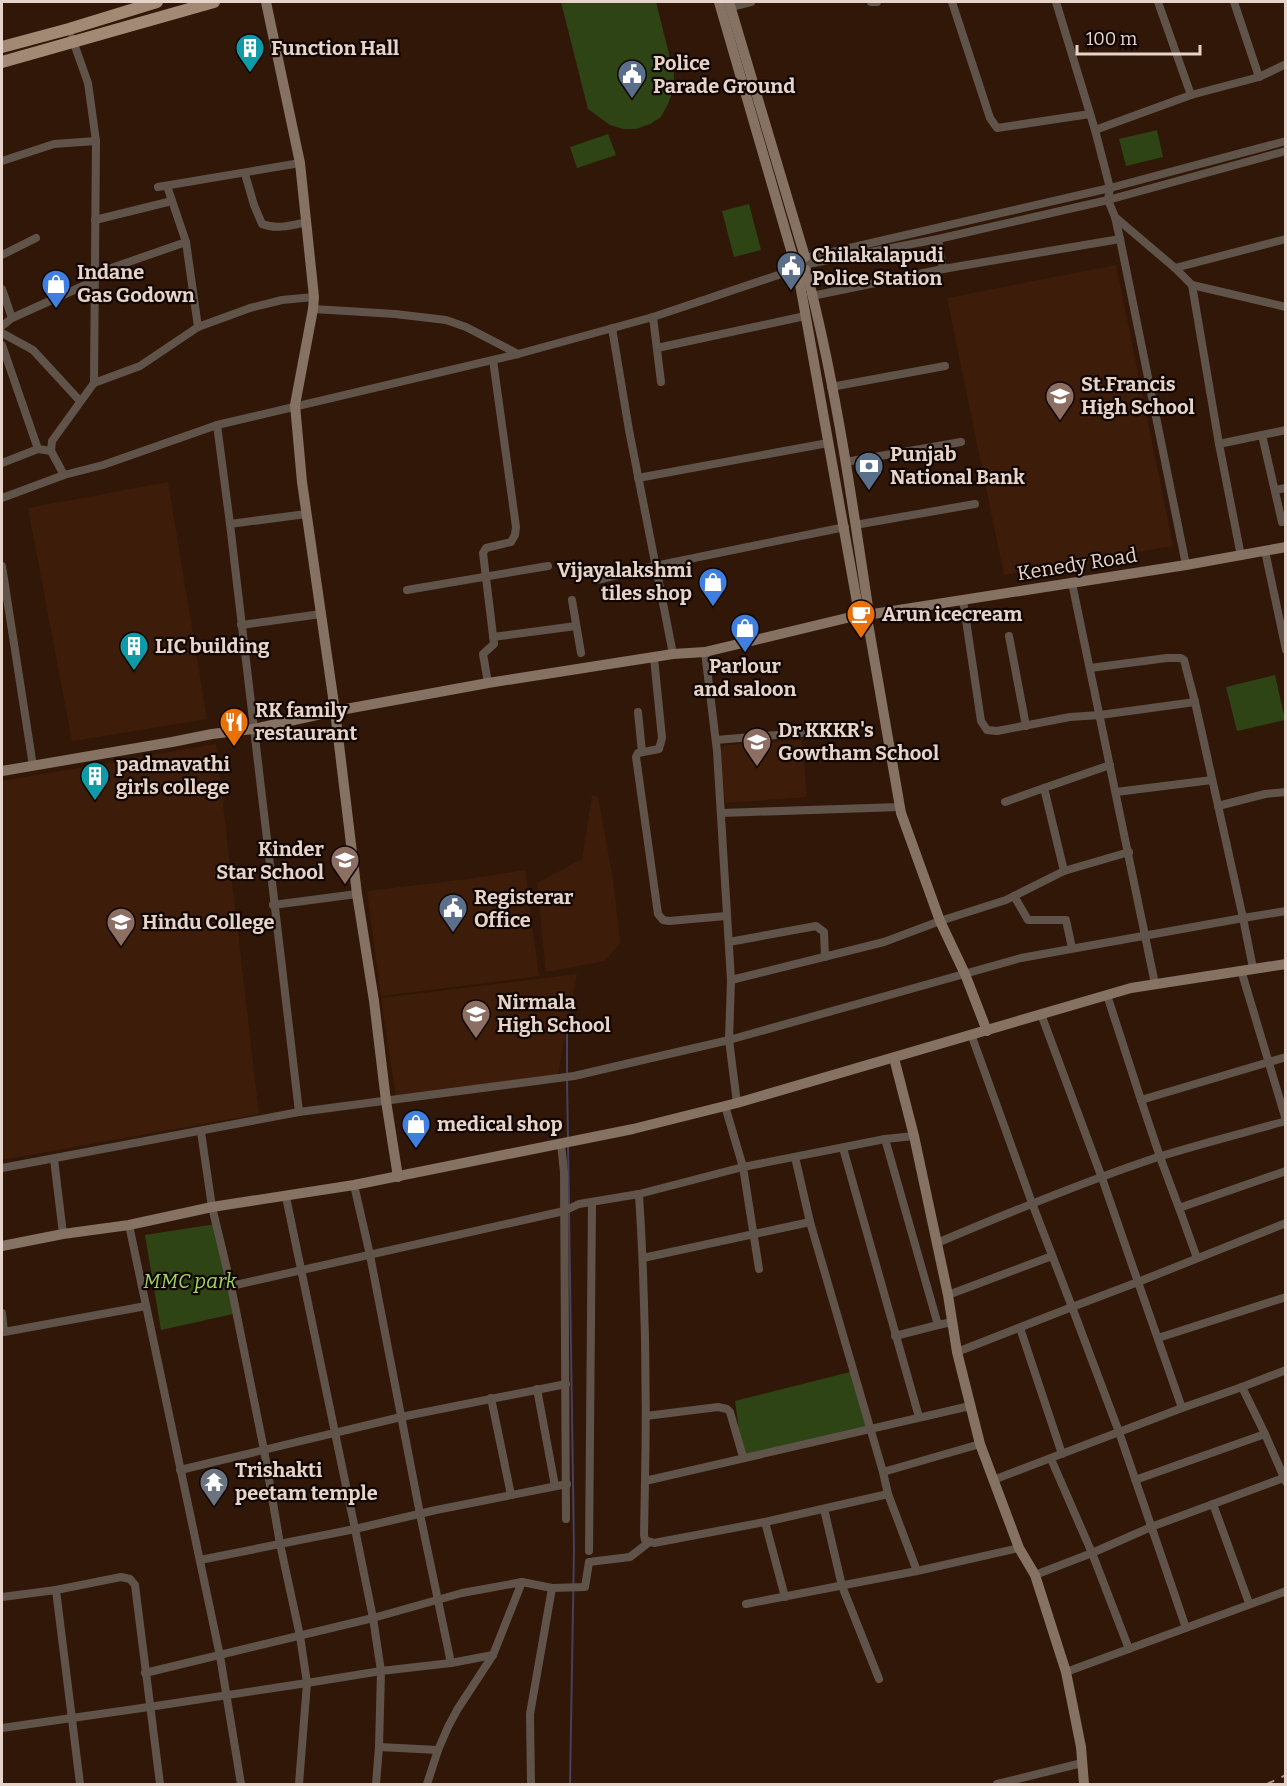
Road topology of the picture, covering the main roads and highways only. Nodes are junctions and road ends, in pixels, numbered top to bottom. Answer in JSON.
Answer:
{"nodes":[{"id":1,"x":157,"y":2,"type":"edge"},
{"id":2,"x":214,"y":2,"type":"edge"},
{"id":3,"x":266,"y":2,"type":"edge"},
{"id":4,"x":719,"y":2,"type":"edge"},
{"id":5,"x":730,"y":4,"type":"edge"},
{"id":6,"x":2,"y":47,"type":"edge"},
{"id":7,"x":2,"y":62,"type":"edge"},
{"id":8,"x":803,"y":265,"type":"junction"},
{"id":9,"x":850,"y":526,"type":"junction"},
{"id":10,"x":1286,"y":547,"type":"edge"},
{"id":11,"x":865,"y":613,"type":"junction"},
{"id":12,"x":335,"y":711,"type":"junction"},
{"id":13,"x":2,"y":771,"type":"edge"},
{"id":14,"x":1286,"y":963,"type":"edge"},
{"id":15,"x":987,"y":1031,"type":"junction"},
{"id":16,"x":894,"y":1058,"type":"junction"},
{"id":17,"x":398,"y":1177,"type":"junction"},
{"id":18,"x":2,"y":1246,"type":"edge"},
{"id":19,"x":1084,"y":1785,"type":"edge"}],
"edges":[{"from":1,"to":6,"type":"main road"},
{"from":2,"to":7,"type":"main road"},
{"from":3,"to":12,"type":"main road"},
{"from":4,"to":8,"type":"main road"},
{"from":5,"to":8,"type":"main road"},
{"from":8,"to":9,"type":"main road"},
{"from":8,"to":9,"type":"main road"},
{"from":9,"to":11,"type":"main road"},
{"from":10,"to":11,"type":"main road","name":"Kenedy Road"},
{"from":11,"to":12,"type":"main road","name":"Kenedy Road"},
{"from":11,"to":15,"type":"main road"},
{"from":12,"to":13,"type":"main road","name":"Kenedy Road"},
{"from":12,"to":17,"type":"main road"},
{"from":14,"to":15,"type":"main road"},
{"from":15,"to":16,"type":"main road"},
{"from":16,"to":17,"type":"main road"},
{"from":16,"to":19,"type":"main road"},
{"from":17,"to":18,"type":"main road"}]}
